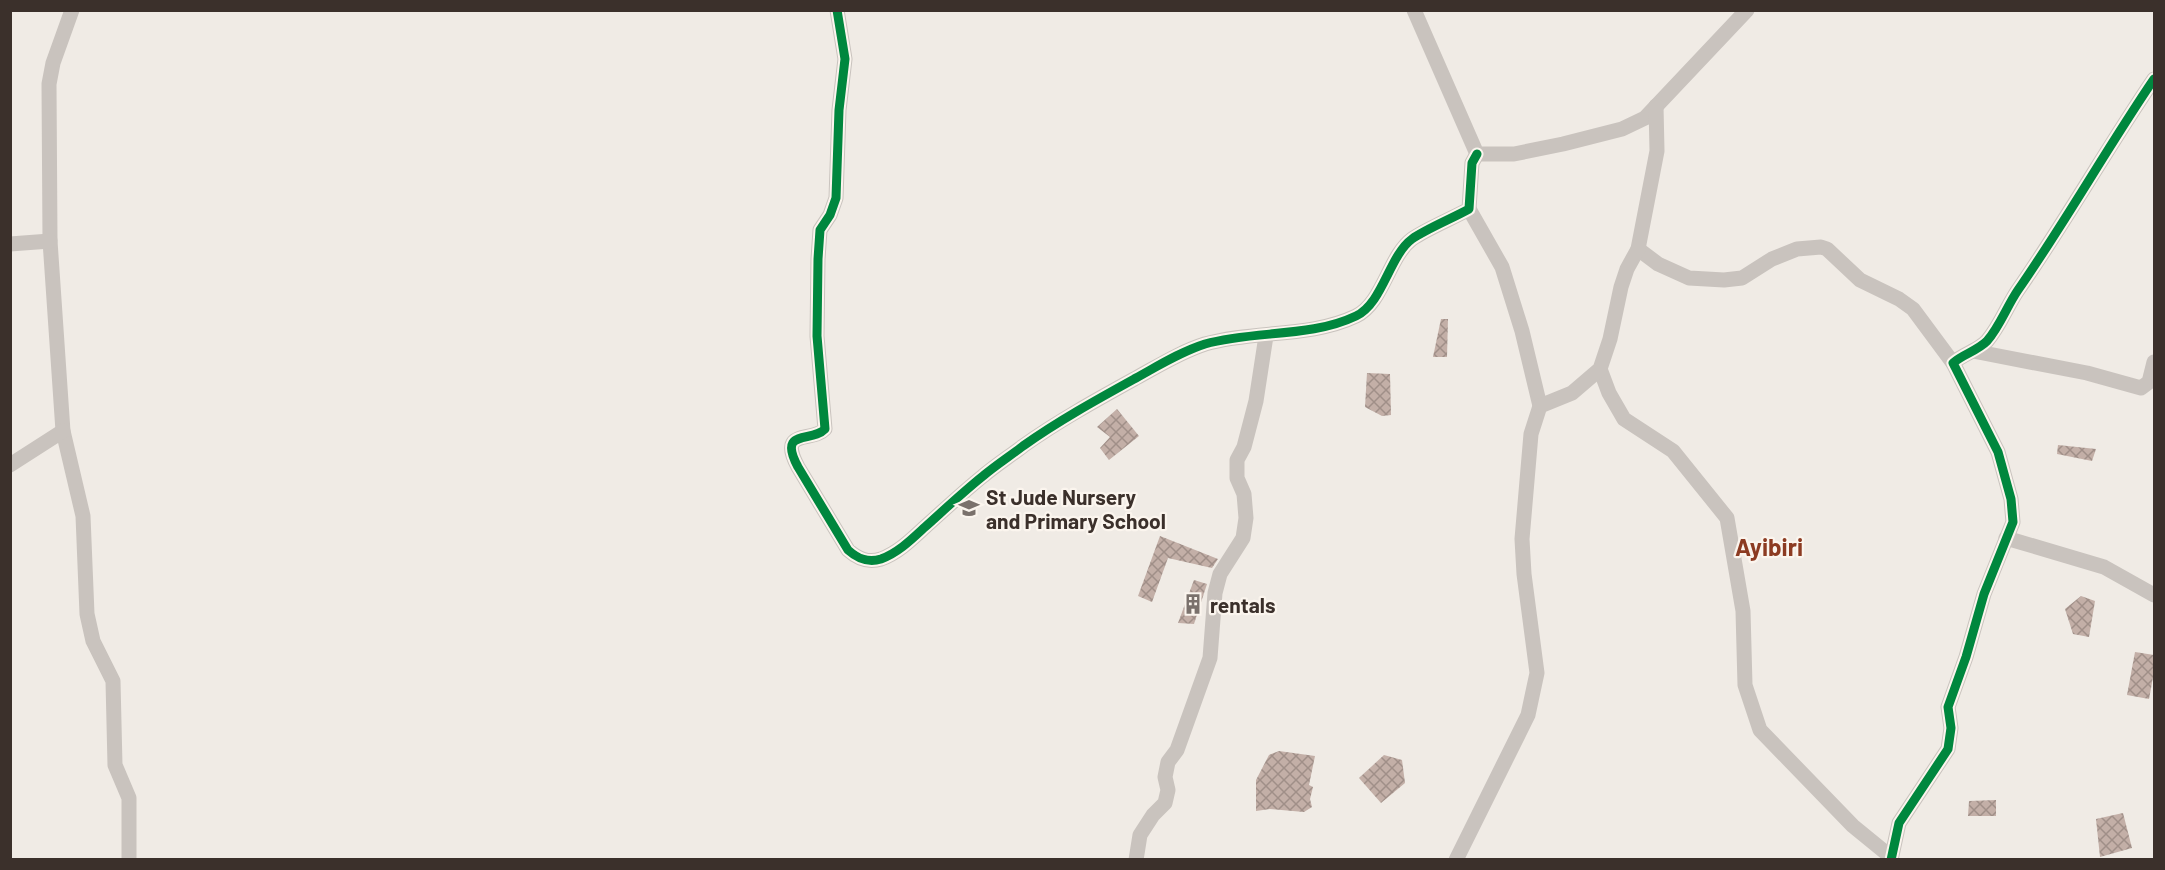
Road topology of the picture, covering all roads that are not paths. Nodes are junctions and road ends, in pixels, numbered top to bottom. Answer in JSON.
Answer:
{"nodes":[{"id":1,"x":72,"y":10,"type":"edge"},
{"id":2,"x":837,"y":10,"type":"edge"},
{"id":3,"x":1414,"y":10,"type":"edge"},
{"id":4,"x":1747,"y":10,"type":"edge"},
{"id":5,"x":2154,"y":79,"type":"edge"},
{"id":6,"x":1656,"y":106,"type":"junction"},
{"id":7,"x":1477,"y":154,"type":"junction"},
{"id":8,"x":1468,"y":209,"type":"junction"},
{"id":9,"x":50,"y":241,"type":"junction"},
{"id":10,"x":10,"y":244,"type":"edge"},
{"id":11,"x":1638,"y":249,"type":"junction"},
{"id":12,"x":1266,"y":336,"type":"junction"},
{"id":13,"x":1973,"y":351,"type":"junction"},
{"id":14,"x":2154,"y":362,"type":"edge"},
{"id":15,"x":1953,"y":363,"type":"junction"},
{"id":16,"x":1600,"y":369,"type":"junction"},
{"id":17,"x":1540,"y":406,"type":"junction"},
{"id":18,"x":63,"y":431,"type":"junction"},
{"id":19,"x":10,"y":465,"type":"edge"},
{"id":20,"x":2006,"y":538,"type":"junction"},
{"id":21,"x":2154,"y":595,"type":"edge"},
{"id":22,"x":1891,"y":858,"type":"edge"},
{"id":23,"x":129,"y":860,"type":"edge"},
{"id":24,"x":1136,"y":860,"type":"edge"},
{"id":25,"x":1456,"y":860,"type":"edge"}],
"edges":[{"from":1,"to":9,"type":"street"},
{"from":2,"to":12,"type":"street"},
{"from":3,"to":7,"type":"street"},
{"from":4,"to":6,"type":"street"},
{"from":5,"to":13,"type":"street"},
{"from":6,"to":7,"type":"street"},
{"from":6,"to":11,"type":"street"},
{"from":7,"to":8,"type":"street"},
{"from":8,"to":12,"type":"street"},
{"from":8,"to":17,"type":"street"},
{"from":9,"to":10,"type":"street"},
{"from":9,"to":18,"type":"street"},
{"from":11,"to":15,"type":"street"},
{"from":11,"to":16,"type":"street"},
{"from":12,"to":24,"type":"street"},
{"from":13,"to":14,"type":"street"},
{"from":13,"to":15,"type":"street"},
{"from":15,"to":20,"type":"street"},
{"from":16,"to":17,"type":"street"},
{"from":16,"to":22,"type":"street"},
{"from":17,"to":25,"type":"street"},
{"from":18,"to":19,"type":"street"},
{"from":18,"to":23,"type":"street"},
{"from":20,"to":21,"type":"street"},
{"from":20,"to":22,"type":"street"}]}
